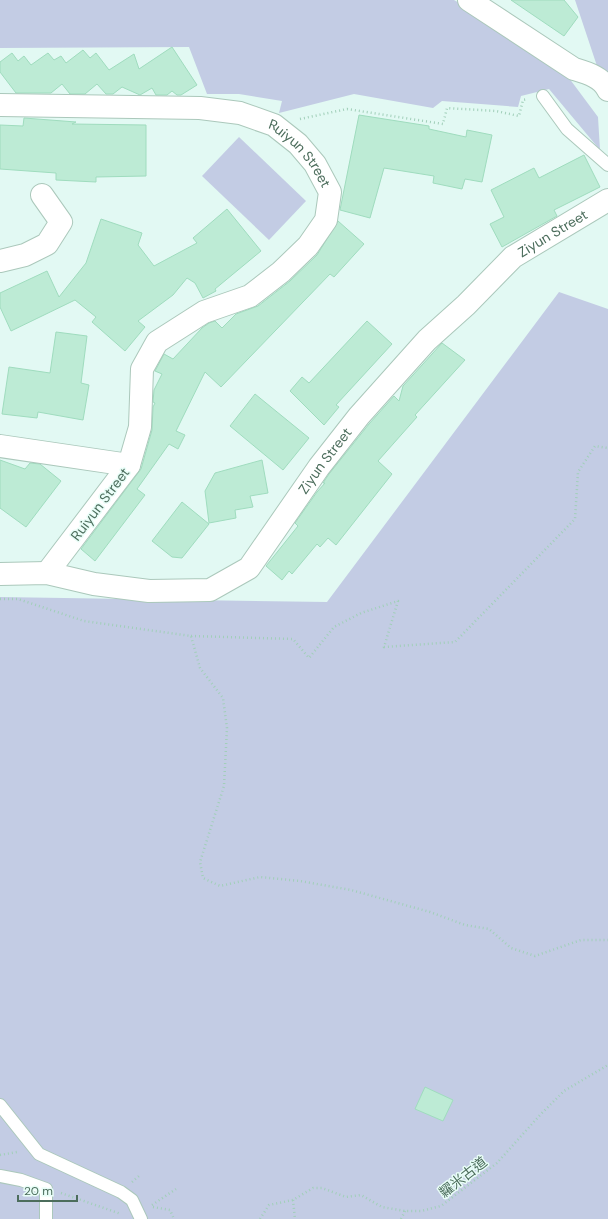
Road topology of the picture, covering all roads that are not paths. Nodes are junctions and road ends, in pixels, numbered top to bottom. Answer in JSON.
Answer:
{"nodes":[{"id":1,"x":469,"y":0,"type":"edge"},
{"id":2,"x":608,"y":90,"type":"edge"},
{"id":3,"x":543,"y":96,"type":"road end"},
{"id":4,"x":0,"y":105,"type":"edge"},
{"id":5,"x":608,"y":165,"type":"edge"},
{"id":6,"x":42,"y":195,"type":"dead end"},
{"id":7,"x":608,"y":200,"type":"edge"},
{"id":8,"x":0,"y":261,"type":"edge"},
{"id":9,"x":0,"y":446,"type":"edge"},
{"id":10,"x":129,"y":465,"type":"junction"},
{"id":11,"x":47,"y":573,"type":"junction"},
{"id":12,"x":0,"y":574,"type":"edge"},
{"id":13,"x":0,"y":1106,"type":"edge"},
{"id":14,"x":0,"y":1176,"type":"edge"},
{"id":15,"x":141,"y":1217,"type":"edge"},
{"id":16,"x":46,"y":1218,"type":"edge"}],
"edges":[{"from":1,"to":2,"type":"street"},
{"from":3,"to":5,"type":"lane"},
{"from":4,"to":10,"type":"street","name":"Ruiyun Street"},
{"from":6,"to":8,"type":"street"},
{"from":7,"to":11,"type":"street","name":"Ziyun Street"},
{"from":9,"to":10,"type":"street"},
{"from":10,"to":11,"type":"street","name":"Ruiyun Street"},
{"from":11,"to":12,"type":"street","name":"Ziyun Street"},
{"from":13,"to":15,"type":"lane"},
{"from":14,"to":16,"type":"lane"}]}
